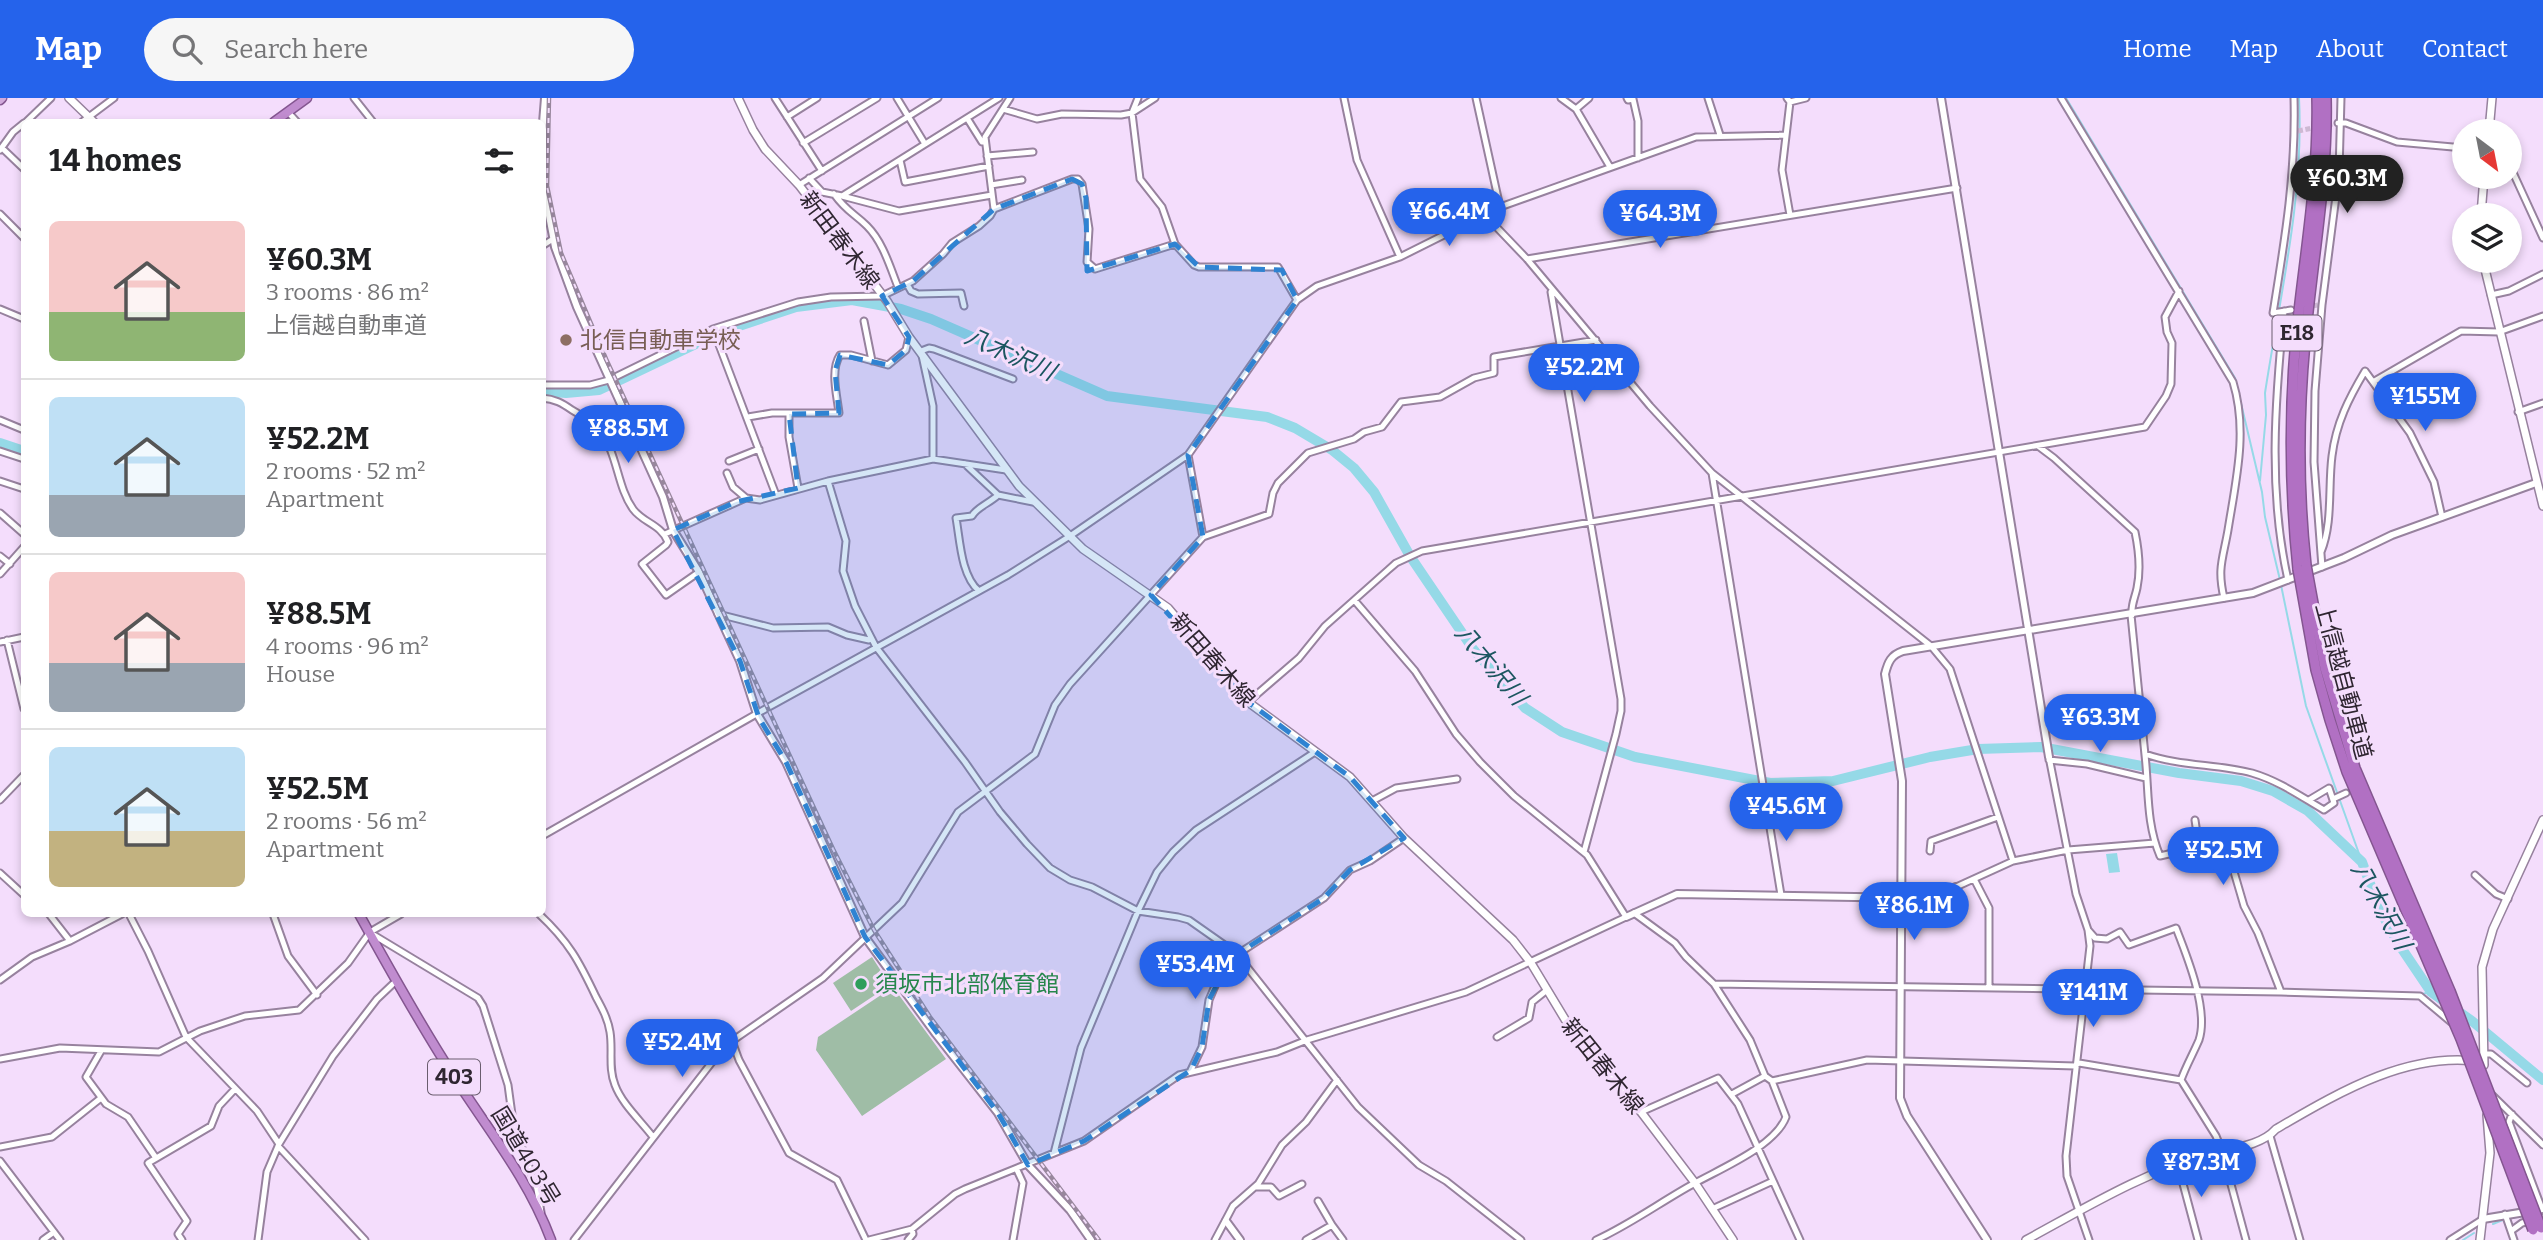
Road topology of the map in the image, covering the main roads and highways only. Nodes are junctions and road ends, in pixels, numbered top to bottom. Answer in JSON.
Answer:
{"nodes":[{"id":1,"x":69,"y":98,"type":"edge"},
{"id":2,"x":307,"y":98,"type":"edge"},
{"id":3,"x":738,"y":98,"type":"edge"},
{"id":4,"x":2317,"y":98,"type":"edge"},
{"id":5,"x":2326,"y":98,"type":"edge"},
{"id":6,"x":2492,"y":98,"type":"edge"},
{"id":7,"x":86,"y":119,"type":"edge"},
{"id":8,"x":278,"y":119,"type":"edge"},
{"id":9,"x":2490,"y":119,"type":"edge"},
{"id":10,"x":2486,"y":273,"type":"edge"},
{"id":11,"x":2540,"y":482,"type":"edge"},
{"id":12,"x":2543,"y":506,"type":"edge"},
{"id":13,"x":2302,"y":567,"type":"junction"},
{"id":14,"x":2543,"y":822,"type":"edge"},
{"id":15,"x":361,"y":917,"type":"edge"},
{"id":16,"x":2483,"y":1062,"type":"junction"},
{"id":17,"x":2539,"y":1230,"type":"edge"},
{"id":18,"x":551,"y":1240,"type":"edge"},
{"id":19,"x":1733,"y":1240,"type":"edge"},
{"id":20,"x":2026,"y":1240,"type":"edge"},
{"id":21,"x":2480,"y":1240,"type":"edge"}],
"edges":[{"from":1,"to":7,"type":"main road"},
{"from":2,"to":8,"type":"highway"},
{"from":3,"to":19,"type":"main road","name":"新田春木線"},
{"from":4,"to":13,"type":"highway","name":"上信越自動車道","number":"E18"},
{"from":5,"to":13,"type":"highway","name":"上信越自動車道","number":"E18"},
{"from":6,"to":9,"type":"main road"},
{"from":10,"to":11,"type":"main road"},
{"from":11,"to":12,"type":"main road"},
{"from":13,"to":17,"type":"highway","name":"上信越自動車道","number":"E18","bridge":true},
{"from":14,"to":16,"type":"main road"},
{"from":15,"to":18,"type":"highway","name":"国道403号","number":"403"},
{"from":16,"to":20,"type":"main road"},
{"from":16,"to":21,"type":"main road"}]}
